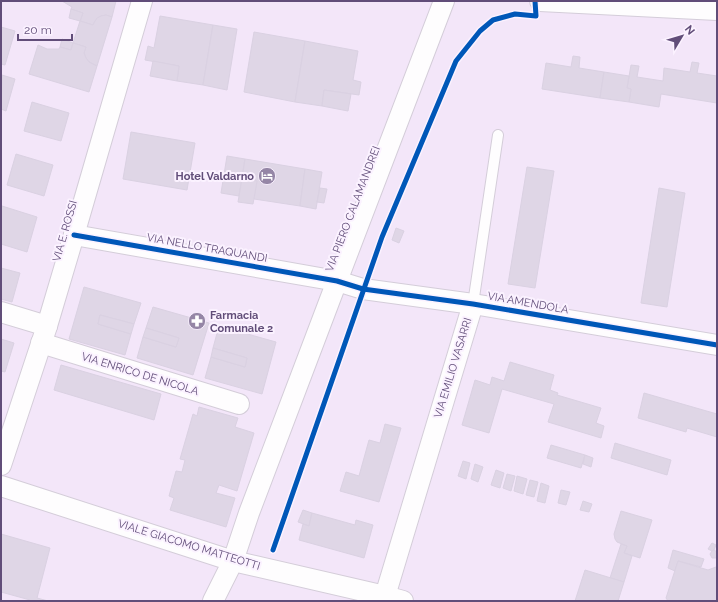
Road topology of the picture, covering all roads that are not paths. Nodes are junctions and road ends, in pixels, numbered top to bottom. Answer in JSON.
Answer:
{"nodes":[{"id":1,"x":142,"y":1,"type":"edge"},
{"id":2,"x":444,"y":1,"type":"edge"},
{"id":3,"x":540,"y":1,"type":"edge"},
{"id":4,"x":717,"y":10,"type":"edge"},
{"id":5,"x":498,"y":135,"type":"dead end"},
{"id":6,"x":74,"y":235,"type":"junction"},
{"id":7,"x":337,"y":280,"type":"junction"},
{"id":8,"x":473,"y":304,"type":"junction"},
{"id":9,"x":1,"y":312,"type":"edge"},
{"id":10,"x":44,"y":335,"type":"junction"},
{"id":11,"x":717,"y":345,"type":"edge"},
{"id":12,"x":239,"y":404,"type":"dead end"},
{"id":13,"x":1,"y":465,"type":"edge"},
{"id":14,"x":1,"y":486,"type":"edge"},
{"id":15,"x":233,"y":561,"type":"junction"},
{"id":16,"x":394,"y":598,"type":"edge"},
{"id":17,"x":213,"y":601,"type":"edge"}],
"edges":[{"from":1,"to":6,"type":"street","name":"VIA E. ROSSI"},
{"from":2,"to":7,"type":"street","name":"VIA PIERO CALAMANDREI"},
{"from":3,"to":4,"type":"street"},
{"from":5,"to":8,"type":"lane","name":"VIA EMILIO VASARRI"},
{"from":6,"to":7,"type":"street","name":"VIA NELLO TRAQUANDI"},
{"from":6,"to":10,"type":"street","name":"VIA E. ROSSI"},
{"from":7,"to":8,"type":"street","name":"VIA AMENDOLA"},
{"from":7,"to":15,"type":"street","name":"VIA PIERO CALAMANDREI"},
{"from":8,"to":11,"type":"street","name":"VIA AMENDOLA"},
{"from":8,"to":16,"type":"street","name":"VIA EMILIO VASARRI"},
{"from":9,"to":10,"type":"street","name":"VIA ENRICO DE NICOLA"},
{"from":10,"to":12,"type":"street","name":"VIA ENRICO DE NICOLA"},
{"from":10,"to":13,"type":"street","name":"VIA E. ROSSI"},
{"from":14,"to":15,"type":"street","name":"VIALE GIACOMO MATTEOTTI"},
{"from":15,"to":16,"type":"street","name":"VIALE GIACOMO MATTEOTTI"},
{"from":15,"to":17,"type":"street","name":"VIA PIERO CALAMANDREI"}]}
